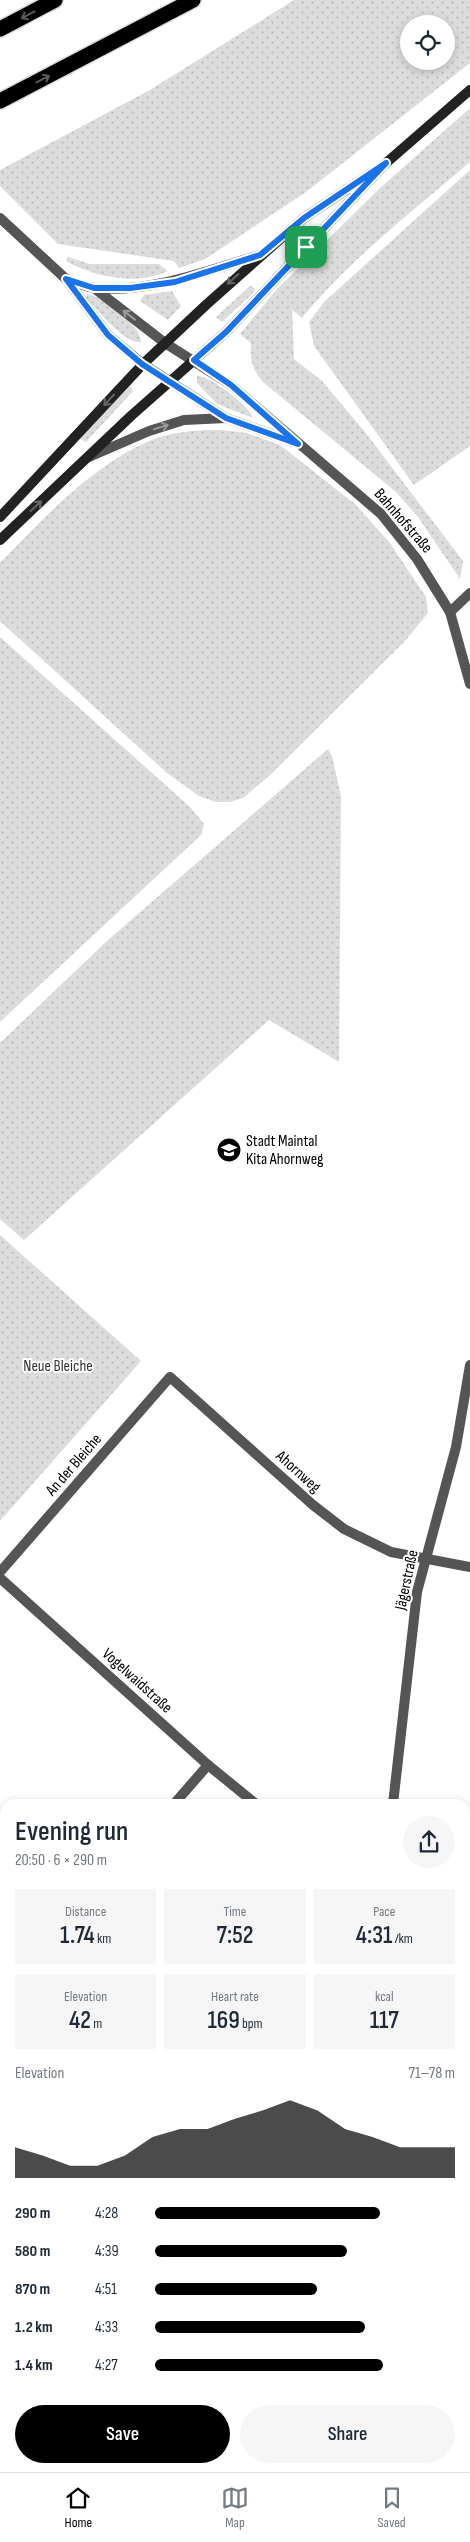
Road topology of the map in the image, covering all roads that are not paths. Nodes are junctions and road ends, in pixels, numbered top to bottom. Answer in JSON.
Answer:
{"nodes":[{"id":1,"x":55,"y":0,"type":"edge"},
{"id":2,"x":193,"y":0,"type":"edge"},
{"id":3,"x":0,"y":29,"type":"edge"},
{"id":4,"x":470,"y":90,"type":"edge"},
{"id":5,"x":0,"y":101,"type":"edge"},
{"id":6,"x":386,"y":163,"type":"junction"},
{"id":7,"x":0,"y":218,"type":"edge"},
{"id":8,"x":260,"y":255,"type":"junction"},
{"id":9,"x":66,"y":279,"type":"junction"},
{"id":10,"x":94,"y":288,"type":"junction"},
{"id":11,"x":165,"y":343,"type":"junction"},
{"id":12,"x":194,"y":360,"type":"junction"},
{"id":13,"x":142,"y":364,"type":"junction"},
{"id":14,"x":170,"y":382,"type":"junction"},
{"id":15,"x":226,"y":418,"type":"junction"},
{"id":16,"x":298,"y":444,"type":"junction"},
{"id":17,"x":84,"y":460,"type":"junction"},
{"id":18,"x":0,"y":517,"type":"edge"},
{"id":19,"x":0,"y":540,"type":"edge"},
{"id":20,"x":470,"y":594,"type":"edge"},
{"id":21,"x":450,"y":612,"type":"junction"},
{"id":22,"x":470,"y":684,"type":"edge"},
{"id":23,"x":470,"y":1365,"type":"edge"},
{"id":24,"x":170,"y":1377,"type":"joint"},
{"id":25,"x":425,"y":1559,"type":"junction"},
{"id":26,"x":470,"y":1567,"type":"edge"},
{"id":27,"x":0,"y":1572,"type":"edge"},
{"id":28,"x":0,"y":1578,"type":"edge"},
{"id":29,"x":208,"y":1765,"type":"junction"},
{"id":30,"x":178,"y":1799,"type":"edge"},
{"id":31,"x":250,"y":1799,"type":"edge"},
{"id":32,"x":395,"y":1799,"type":"edge"}],
"edges":[{"from":1,"to":3,"type":"highway","one_way":true},
{"from":5,"to":2,"type":"highway","one_way":true},
{"from":4,"to":6,"type":"main road"},
{"from":6,"to":8,"type":"main road"},
{"from":6,"to":12,"type":"main road"},
{"from":7,"to":9,"type":"street","name":"Bahnhofstraße"},
{"from":8,"to":10,"type":"street","name":"Bahnhofstraße"},
{"from":8,"to":11,"type":"main road","one_way":true},
{"from":9,"to":10,"type":"street","name":"Bahnhofstraße"},
{"from":9,"to":13,"type":"street","name":"Bahnhofstraße"},
{"from":11,"to":10,"type":"street","name":"Bahnhofstraße","one_way":true},
{"from":11,"to":12,"type":"street","name":"Bahnhofstraße"},
{"from":11,"to":13,"type":"main road"},
{"from":12,"to":14,"type":"main road"},
{"from":12,"to":16,"type":"street","name":"Bahnhofstraße"},
{"from":13,"to":14,"type":"street","name":"Bahnhofstraße"},
{"from":13,"to":18,"type":"main road","one_way":true},
{"from":14,"to":15,"type":"street","name":"Bahnhofstraße"},
{"from":14,"to":17,"type":"main road"},
{"from":15,"to":16,"type":"street","name":"Bahnhofstraße"},
{"from":17,"to":15,"type":"street","name":"Bahnhofstraße","one_way":true},
{"from":16,"to":21,"type":"street","name":"Bahnhofstraße"},
{"from":19,"to":17,"type":"main road","one_way":true},
{"from":20,"to":21,"type":"street"},
{"from":21,"to":22,"type":"street"},
{"from":23,"to":25,"type":"street","name":"Jägerstraße"},
{"from":24,"to":25,"type":"street","name":"Ahornweg"},
{"from":24,"to":27,"type":"street","name":"An der Bleiche"},
{"from":25,"to":26,"type":"street","name":"Ahornweg"},
{"from":25,"to":32,"type":"street","name":"Jägerstraße"},
{"from":28,"to":29,"type":"street","name":"Vogelwaidstraße"},
{"from":29,"to":30,"type":"street"},
{"from":29,"to":31,"type":"street","name":"Vogelwaidstraße"}]}
